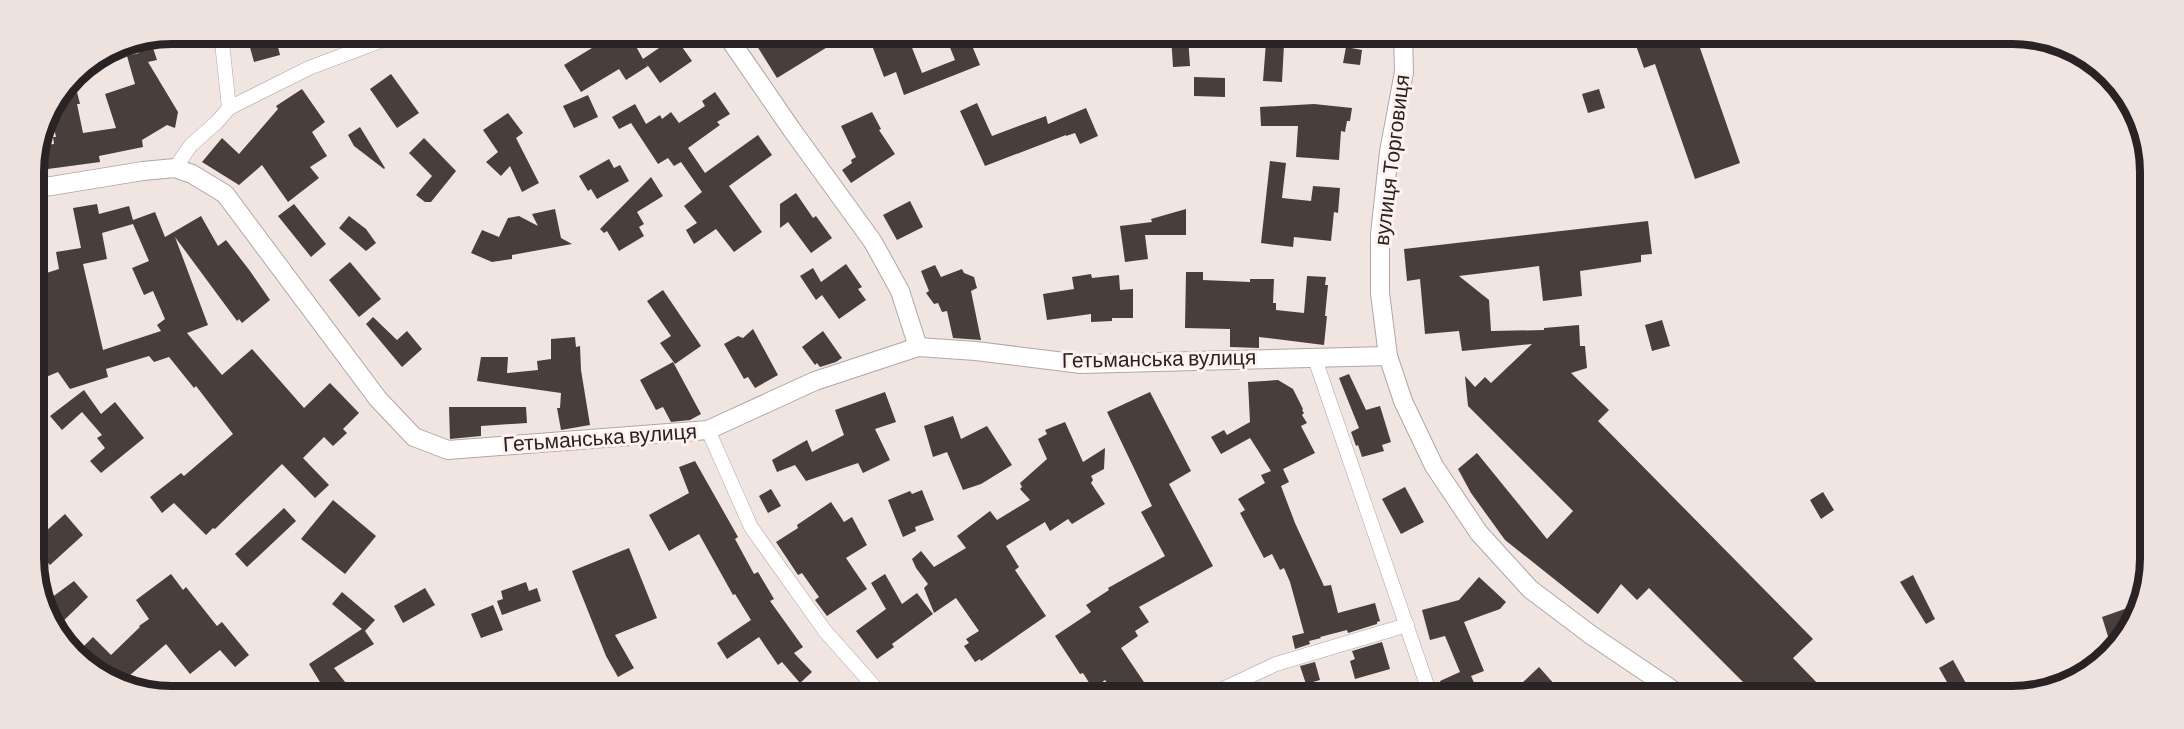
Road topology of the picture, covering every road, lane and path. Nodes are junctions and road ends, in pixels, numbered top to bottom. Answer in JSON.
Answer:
{"nodes":[{"id":1,"x":222,"y":44,"type":"edge"},
{"id":2,"x":373,"y":44,"type":"edge"},
{"id":3,"x":733,"y":44,"type":"edge"},
{"id":4,"x":1403,"y":44,"type":"edge"},
{"id":5,"x":229,"y":108,"type":"junction"},
{"id":6,"x":175,"y":168,"type":"junction"},
{"id":7,"x":44,"y":187,"type":"edge"},
{"id":8,"x":918,"y":347,"type":"junction"},
{"id":9,"x":1314,"y":356,"type":"junction"},
{"id":10,"x":1388,"y":356,"type":"junction"},
{"id":11,"x":708,"y":430,"type":"junction"},
{"id":12,"x":1407,"y":625,"type":"junction"},
{"id":13,"x":1229,"y":685,"type":"edge"},
{"id":14,"x":1427,"y":685,"type":"edge"},
{"id":15,"x":1665,"y":685,"type":"edge"},
{"id":16,"x":873,"y":686,"type":"edge"}],
"edges":[{"from":1,"to":5,"type":"street"},
{"from":2,"to":5,"type":"street"},
{"from":3,"to":8,"type":"street"},
{"from":4,"to":10,"type":"street","name":"вулиця Торговиця"},
{"from":5,"to":6,"type":"street"},
{"from":6,"to":7,"type":"street","name":"Гетьманська вулиця"},
{"from":6,"to":11,"type":"street","name":"Гетьманська вулиця"},
{"from":8,"to":9,"type":"street","name":"Гетьманська вулиця"},
{"from":8,"to":11,"type":"street","name":"Гетьманська вулиця"},
{"from":9,"to":10,"type":"street","name":"Гетьманська вулиця"},
{"from":9,"to":12,"type":"street"},
{"from":10,"to":15,"type":"street","name":"вулиця Торговиця"},
{"from":11,"to":16,"type":"street"},
{"from":12,"to":13,"type":"street"},
{"from":12,"to":14,"type":"street"}]}
